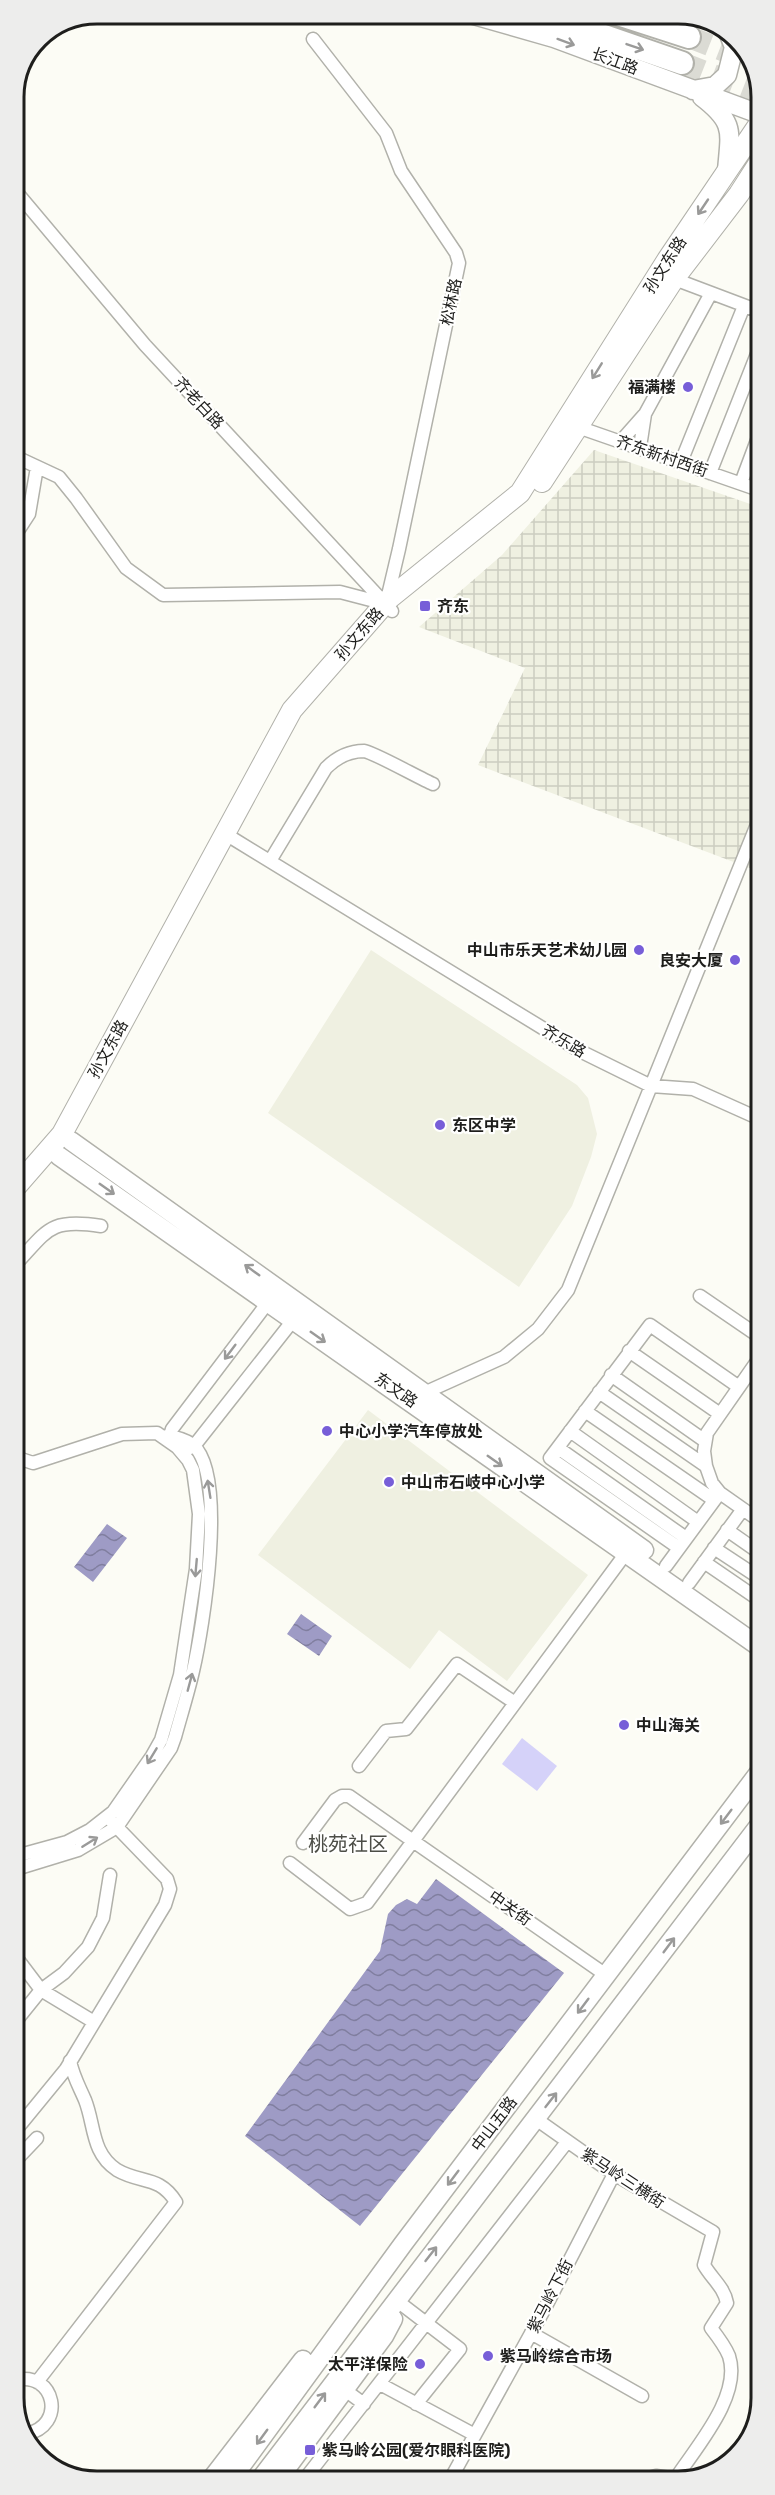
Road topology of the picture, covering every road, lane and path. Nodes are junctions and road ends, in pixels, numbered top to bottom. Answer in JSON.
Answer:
{"nodes":[{"id":1,"x":505,"y":24,"type":"edge"},
{"id":2,"x":569,"y":24,"type":"edge"},
{"id":3,"x":649,"y":24,"type":"edge"},
{"id":4,"x":689,"y":37,"type":"tunnel mouth"},
{"id":5,"x":314,"y":39,"type":"dead end"},
{"id":6,"x":733,"y":50,"type":"edge"},
{"id":7,"x":682,"y":63,"type":"tunnel mouth"},
{"id":8,"x":693,"y":90,"type":"junction"},
{"id":9,"x":751,"y":111,"type":"edge"},
{"id":10,"x":751,"y":136,"type":"edge"},
{"id":11,"x":727,"y":171,"type":"junction"},
{"id":12,"x":751,"y":175,"type":"edge"},
{"id":13,"x":751,"y":187,"type":"edge"},
{"id":14,"x":739,"y":194,"type":"junction"},
{"id":15,"x":24,"y":201,"type":"edge"},
{"id":16,"x":667,"y":276,"type":"junction"},
{"id":17,"x":711,"y":293,"type":"junction"},
{"id":18,"x":744,"y":306,"type":"junction"},
{"id":19,"x":751,"y":308,"type":"edge"},
{"id":20,"x":751,"y":369,"type":"edge"},
{"id":21,"x":645,"y":414,"type":"junction"},
{"id":22,"x":572,"y":425,"type":"junction"},
{"id":23,"x":621,"y":441,"type":"junction"},
{"id":24,"x":640,"y":447,"type":"junction"},
{"id":25,"x":751,"y":456,"type":"edge"},
{"id":26,"x":24,"y":461,"type":"edge"},
{"id":27,"x":681,"y":462,"type":"junction"},
{"id":28,"x":37,"y":468,"type":"junction"},
{"id":29,"x":710,"y":472,"type":"junction"},
{"id":30,"x":741,"y":483,"type":"junction"},
{"id":31,"x":751,"y":487,"type":"edge"},
{"id":32,"x":24,"y":522,"type":"edge"},
{"id":33,"x":389,"y":607,"type":"junction"},
{"id":34,"x":433,"y":784,"type":"dead end"},
{"id":35,"x":232,"y":837,"type":"junction"},
{"id":36,"x":751,"y":839,"type":"edge"},
{"id":37,"x":270,"y":861,"type":"junction"},
{"id":38,"x":651,"y":1086,"type":"junction"},
{"id":39,"x":751,"y":1115,"type":"edge"},
{"id":40,"x":65,"y":1148,"type":"junction"},
{"id":41,"x":24,"y":1178,"type":"edge"},
{"id":42,"x":24,"y":1191,"type":"edge"},
{"id":43,"x":101,"y":1226,"type":"dead end"},
{"id":44,"x":24,"y":1255,"type":"edge"},
{"id":45,"x":273,"y":1295,"type":"junction"},
{"id":46,"x":700,"y":1296,"type":"dead end"},
{"id":47,"x":299,"y":1313,"type":"junction"},
{"id":48,"x":751,"y":1331,"type":"edge"},
{"id":49,"x":629,"y":1351,"type":"junction"},
{"id":50,"x":751,"y":1370,"type":"edge"},
{"id":51,"x":611,"y":1375,"type":"junction"},
{"id":52,"x":739,"y":1387,"type":"junction"},
{"id":53,"x":599,"y":1392,"type":"junction"},
{"id":54,"x":424,"y":1393,"type":"junction"},
{"id":55,"x":585,"y":1411,"type":"junction"},
{"id":56,"x":720,"y":1414,"type":"junction"},
{"id":57,"x":570,"y":1431,"type":"junction"},
{"id":58,"x":705,"y":1441,"type":"junction"},
{"id":59,"x":176,"y":1444,"type":"junction"},
{"id":60,"x":194,"y":1446,"type":"junction"},
{"id":61,"x":24,"y":1460,"type":"edge"},
{"id":62,"x":706,"y":1467,"type":"junction"},
{"id":63,"x":717,"y":1496,"type":"junction"},
{"id":64,"x":742,"y":1509,"type":"junction"},
{"id":65,"x":751,"y":1515,"type":"edge"},
{"id":66,"x":698,"y":1522,"type":"junction"},
{"id":67,"x":727,"y":1530,"type":"junction"},
{"id":68,"x":683,"y":1543,"type":"junction"},
{"id":69,"x":751,"y":1547,"type":"edge"},
{"id":70,"x":714,"y":1548,"type":"junction"},
{"id":71,"x":626,"y":1553,"type":"junction"},
{"id":72,"x":704,"y":1562,"type":"junction"},
{"id":73,"x":666,"y":1566,"type":"junction"},
{"id":74,"x":751,"y":1573,"type":"edge"},
{"id":75,"x":689,"y":1582,"type":"junction"},
{"id":76,"x":751,"y":1595,"type":"edge"},
{"id":77,"x":751,"y":1626,"type":"edge"},
{"id":78,"x":751,"y":1641,"type":"edge"},
{"id":79,"x":515,"y":1703,"type":"junction"},
{"id":80,"x":359,"y":1766,"type":"dead end"},
{"id":81,"x":751,"y":1783,"type":"edge"},
{"id":82,"x":107,"y":1816,"type":"junction"},
{"id":83,"x":117,"y":1827,"type":"junction"},
{"id":84,"x":751,"y":1836,"type":"edge"},
{"id":85,"x":413,"y":1841,"type":"junction"},
{"id":86,"x":303,"y":1843,"type":"dead end"},
{"id":87,"x":24,"y":1854,"type":"edge"},
{"id":88,"x":290,"y":1863,"type":"dead end"},
{"id":89,"x":24,"y":1867,"type":"edge"},
{"id":90,"x":110,"y":1875,"type":"dead end"},
{"id":91,"x":24,"y":1968,"type":"edge"},
{"id":92,"x":606,"y":1975,"type":"junction"},
{"id":93,"x":40,"y":1990,"type":"junction"},
{"id":94,"x":24,"y":2011,"type":"edge"},
{"id":95,"x":94,"y":2022,"type":"junction"},
{"id":96,"x":70,"y":2061,"type":"junction"},
{"id":97,"x":536,"y":2119,"type":"junction"},
{"id":98,"x":24,"y":2120,"type":"edge"},
{"id":99,"x":37,"y":2138,"type":"dead end"},
{"id":100,"x":567,"y":2142,"type":"junction"},
{"id":101,"x":24,"y":2152,"type":"edge"},
{"id":102,"x":614,"y":2174,"type":"junction"},
{"id":103,"x":375,"y":2283,"type":"junction"},
{"id":104,"x":396,"y":2300,"type":"junction"},
{"id":105,"x":531,"y":2333,"type":"junction"},
{"id":106,"x":24,"y":2379,"type":"edge"},
{"id":107,"x":37,"y":2382,"type":"junction"},
{"id":108,"x":380,"y":2384,"type":"junction"},
{"id":109,"x":345,"y":2390,"type":"junction"},
{"id":110,"x":642,"y":2396,"type":"dead end"},
{"id":111,"x":364,"y":2404,"type":"junction"},
{"id":112,"x":416,"y":2404,"type":"junction"},
{"id":113,"x":32,"y":2431,"type":"edge"},
{"id":114,"x":475,"y":2435,"type":"junction"},
{"id":115,"x":218,"y":2471,"type":"edge"},
{"id":116,"x":237,"y":2471,"type":"edge"},
{"id":117,"x":267,"y":2471,"type":"edge"},
{"id":118,"x":284,"y":2471,"type":"edge"},
{"id":119,"x":311,"y":2471,"type":"edge"},
{"id":120,"x":455,"y":2471,"type":"edge"},
{"id":121,"x":679,"y":2471,"type":"edge"}],
"edges":[{"from":1,"to":8,"type":"main road","name":"长江路","one_way":true},
{"from":2,"to":7,"type":"highway","name":"长江路","one_way":true},
{"from":3,"to":4,"type":"highway"},
{"from":5,"to":33,"type":"street","name":"松林路"},
{"from":6,"to":8,"type":"main road"},
{"from":8,"to":9,"type":"main road","name":"长江路"},
{"from":8,"to":11,"type":"main road"},
{"from":10,"to":11,"type":"main road","name":"孙文东路"},
{"from":11,"to":16,"type":"main road","name":"孙文东路","one_way":true},
{"from":12,"to":14,"type":"main road","name":"孙文东路"},
{"from":13,"to":14,"type":"main road"},
{"from":14,"to":16,"type":"main road","name":"孙文东路"},
{"from":15,"to":33,"type":"street","name":"齐老白路"},
{"from":16,"to":17,"type":"street"},
{"from":16,"to":22,"type":"main road","name":"孙文东路"},
{"from":17,"to":18,"type":"street"},
{"from":17,"to":21,"type":"street"},
{"from":18,"to":19,"type":"street"},
{"from":18,"to":27,"type":"street"},
{"from":20,"to":29,"type":"street"},
{"from":21,"to":23,"type":"street"},
{"from":21,"to":24,"type":"street"},
{"from":22,"to":23,"type":"street","name":"齐东新村西街"},
{"from":22,"to":33,"type":"main road","name":"孙文东路"},
{"from":23,"to":24,"type":"street","name":"齐东新村西街"},
{"from":24,"to":27,"type":"street","name":"齐东新村西街"},
{"from":25,"to":30,"type":"street"},
{"from":26,"to":28,"type":"street"},
{"from":27,"to":29,"type":"street","name":"齐东新村西街"},
{"from":28,"to":32,"type":"street"},
{"from":28,"to":33,"type":"street"},
{"from":29,"to":30,"type":"street","name":"齐东新村西街"},
{"from":30,"to":31,"type":"street","name":"齐东新村西街"},
{"from":33,"to":35,"type":"main road","name":"孙文东路"},
{"from":33,"to":41,"type":"main road","name":"孙文东路"},
{"from":34,"to":37,"type":"street"},
{"from":35,"to":37,"type":"street","name":"齐乐路"},
{"from":35,"to":40,"type":"main road","name":"孙文东路"},
{"from":36,"to":38,"type":"street"},
{"from":37,"to":38,"type":"street","name":"齐乐路"},
{"from":38,"to":39,"type":"street"},
{"from":38,"to":54,"type":"street"},
{"from":40,"to":42,"type":"main road","name":"孙文东路"},
{"from":40,"to":45,"type":"main road","name":"东文路"},
{"from":43,"to":44,"type":"street"},
{"from":45,"to":47,"type":"main road","name":"东文路"},
{"from":45,"to":59,"type":"street","one_way":true},
{"from":46,"to":48,"type":"street"},
{"from":47,"to":54,"type":"main road","name":"东文路"},
{"from":47,"to":60,"type":"street"},
{"from":47,"to":71,"type":"main road","name":"东文路","one_way":true},
{"from":49,"to":51,"type":"street"},
{"from":49,"to":52,"type":"street"},
{"from":49,"to":56,"type":"street"},
{"from":50,"to":52,"type":"street"},
{"from":51,"to":53,"type":"street"},
{"from":51,"to":58,"type":"street"},
{"from":52,"to":56,"type":"street"},
{"from":53,"to":55,"type":"street"},
{"from":53,"to":62,"type":"street"},
{"from":54,"to":73,"type":"main road","name":"东文路"},
{"from":55,"to":57,"type":"street"},
{"from":55,"to":63,"type":"street"},
{"from":56,"to":58,"type":"street"},
{"from":57,"to":66,"type":"street"},
{"from":57,"to":68,"type":"street"},
{"from":58,"to":62,"type":"street"},
{"from":59,"to":60,"type":"street"},
{"from":59,"to":60,"type":"street"},
{"from":59,"to":61,"type":"street"},
{"from":59,"to":82,"type":"street","one_way":true},
{"from":83,"to":60,"type":"street","one_way":true},
{"from":62,"to":63,"type":"street"},
{"from":63,"to":64,"type":"street"},
{"from":63,"to":66,"type":"street"},
{"from":64,"to":65,"type":"street"},
{"from":64,"to":67,"type":"street"},
{"from":66,"to":68,"type":"street"},
{"from":67,"to":69,"type":"street"},
{"from":67,"to":70,"type":"street"},
{"from":68,"to":73,"type":"street"},
{"from":70,"to":72,"type":"street"},
{"from":70,"to":74,"type":"street"},
{"from":71,"to":78,"type":"main road","name":"东文路"},
{"from":71,"to":79,"type":"street"},
{"from":72,"to":75,"type":"street"},
{"from":72,"to":76,"type":"street"},
{"from":73,"to":75,"type":"main road","name":"东文路"},
{"from":75,"to":77,"type":"main road","name":"东文路"},
{"from":79,"to":80,"type":"street"},
{"from":79,"to":85,"type":"street"},
{"from":81,"to":92,"type":"main road","name":"中山五路","one_way":true},
{"from":82,"to":83,"type":"street"},
{"from":82,"to":87,"type":"street"},
{"from":89,"to":83,"type":"street","one_way":true},
{"from":83,"to":95,"type":"street"},
{"from":97,"to":84,"type":"main road","name":"中山五路","one_way":true},
{"from":85,"to":86,"type":"street","name":"中关街"},
{"from":85,"to":88,"type":"street"},
{"from":85,"to":92,"type":"street","name":"中关街"},
{"from":90,"to":93,"type":"street"},
{"from":91,"to":93,"type":"street"},
{"from":92,"to":103,"type":"main road","name":"中山五路","one_way":true},
{"from":93,"to":94,"type":"street"},
{"from":93,"to":95,"type":"street"},
{"from":95,"to":96,"type":"street"},
{"from":96,"to":98,"type":"street"},
{"from":96,"to":107,"type":"street"},
{"from":97,"to":100,"type":"street","name":"紫马岭三横街"},
{"from":104,"to":97,"type":"main road","name":"中山五路","one_way":true},
{"from":99,"to":101,"type":"street"},
{"from":100,"to":102,"type":"street","name":"紫马岭三横街"},
{"from":100,"to":108,"type":"street"},
{"from":102,"to":105,"type":"street","name":"紫马岭下街"},
{"from":102,"to":121,"type":"street","name":"紫马岭三横街"},
{"from":103,"to":115,"type":"main road"},
{"from":103,"to":116,"type":"main road","name":"中山五路","one_way":true},
{"from":104,"to":109,"type":"main road","name":"中山五路"},
{"from":104,"to":112,"type":"street"},
{"from":117,"to":104,"type":"main road","name":"中山五路","one_way":true},
{"from":105,"to":110,"type":"street"},
{"from":105,"to":114,"type":"street","name":"紫马岭下街"},
{"from":106,"to":107,"type":"street"},
{"from":107,"to":113,"type":"street"},
{"from":108,"to":111,"type":"street"},
{"from":108,"to":112,"type":"street"},
{"from":109,"to":111,"type":"street"},
{"from":109,"to":118,"type":"main road","name":"中山五路"},
{"from":111,"to":119,"type":"street"},
{"from":112,"to":114,"type":"street"},
{"from":114,"to":120,"type":"street","name":"紫马岭下街"}]}
